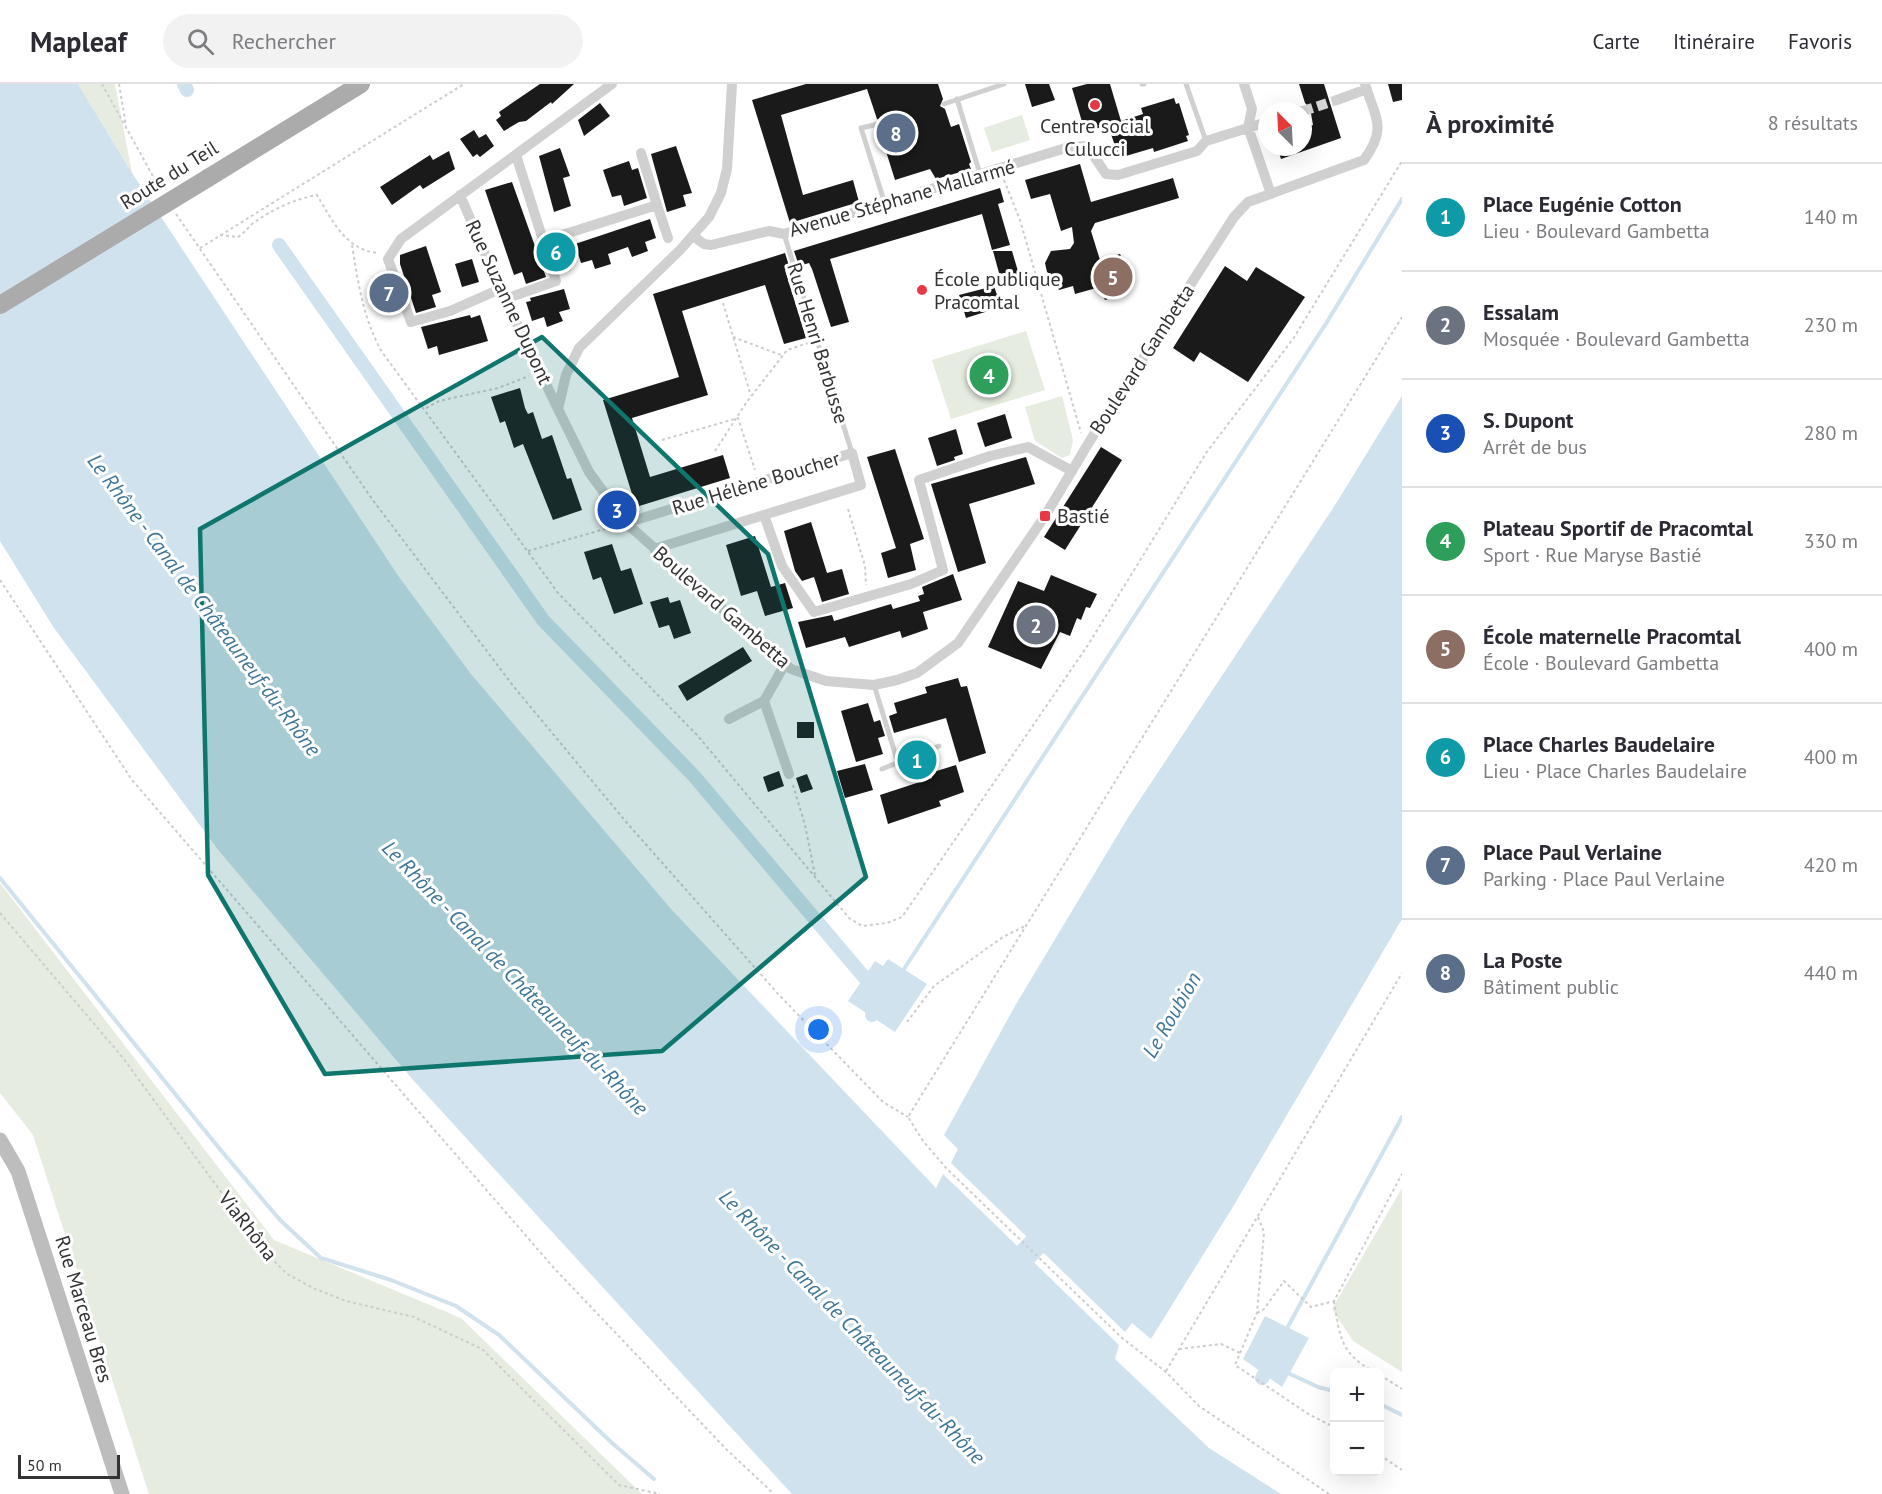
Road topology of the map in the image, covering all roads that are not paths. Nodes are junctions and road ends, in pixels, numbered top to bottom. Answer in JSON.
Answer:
{"nodes":[{"id":1,"x":361,"y":84,"type":"edge"},
{"id":2,"x":612,"y":84,"type":"edge"},
{"id":3,"x":732,"y":84,"type":"edge"},
{"id":4,"x":1005,"y":84,"type":"edge"},
{"id":5,"x":1186,"y":84,"type":"edge"},
{"id":6,"x":1244,"y":84,"type":"edge"},
{"id":7,"x":1366,"y":86,"type":"edge"},
{"id":8,"x":957,"y":99,"type":"junction"},
{"id":9,"x":1337,"y":100,"type":"tunnel mouth"},
{"id":10,"x":944,"y":104,"type":"dead end"},
{"id":11,"x":878,"y":124,"type":"dead end"},
{"id":12,"x":1258,"y":124,"type":"edge"},
{"id":13,"x":1248,"y":127,"type":"junction"},
{"id":14,"x":1206,"y":141,"type":"junction"},
{"id":15,"x":641,"y":153,"type":"dead end"},
{"id":16,"x":516,"y":155,"type":"junction"},
{"id":17,"x":981,"y":176,"type":"junction"},
{"id":18,"x":1271,"y":194,"type":"junction"},
{"id":19,"x":460,"y":195,"type":"junction"},
{"id":20,"x":657,"y":205,"type":"junction"},
{"id":21,"x":885,"y":205,"type":"junction"},
{"id":22,"x":784,"y":234,"type":"junction"},
{"id":23,"x":693,"y":236,"type":"junction"},
{"id":24,"x":668,"y":238,"type":"dead end"},
{"id":25,"x":543,"y":241,"type":"junction"},
{"id":26,"x":503,"y":294,"type":"junction"},
{"id":27,"x":0,"y":305,"type":"edge"},
{"id":28,"x":558,"y":409,"type":"junction"},
{"id":29,"x":852,"y":453,"type":"junction"},
{"id":30,"x":1072,"y":471,"type":"junction"},
{"id":31,"x":764,"y":515,"type":"junction"},
{"id":32,"x":626,"y":523,"type":"junction"},
{"id":33,"x":654,"y":549,"type":"junction"},
{"id":34,"x":785,"y":664,"type":"junction"},
{"id":35,"x":874,"y":685,"type":"junction"},
{"id":36,"x":764,"y":701,"type":"junction"},
{"id":37,"x":729,"y":719,"type":"dead end"},
{"id":38,"x":939,"y":746,"type":"dead end"},
{"id":39,"x":898,"y":763,"type":"junction"},
{"id":40,"x":882,"y":768,"type":"dead end"},
{"id":41,"x":789,"y":774,"type":"road end"},
{"id":42,"x":0,"y":1140,"type":"edge"},
{"id":43,"x":122,"y":1494,"type":"edge"}],
"edges":[{"from":1,"to":27,"type":"main road","name":"Route du Teil","bridge":true},
{"from":2,"to":16,"type":"street"},
{"from":3,"to":23,"type":"street"},
{"from":4,"to":8,"type":"lane"},
{"from":5,"to":14,"type":"lane"},
{"from":6,"to":13,"type":"street"},
{"from":7,"to":9,"type":"street"},
{"from":7,"to":18,"type":"street","name":"Boulevard Gambetta"},
{"from":8,"to":10,"type":"lane"},
{"from":8,"to":17,"type":"lane"},
{"from":11,"to":21,"type":"lane"},
{"from":12,"to":13,"type":"street","name":"Avenue Stéphane Mallarmé"},
{"from":13,"to":14,"type":"street","name":"Avenue Stéphane Mallarmé"},
{"from":13,"to":18,"type":"street"},
{"from":14,"to":17,"type":"street","name":"Avenue Stéphane Mallarmé"},
{"from":15,"to":20,"type":"street"},
{"from":16,"to":19,"type":"street"},
{"from":16,"to":25,"type":"street"},
{"from":17,"to":21,"type":"street","name":"Avenue Stéphane Mallarmé"},
{"from":18,"to":30,"type":"street","name":"Boulevard Gambetta"},
{"from":19,"to":26,"type":"street","name":"Rue Suzanne Dupont"},
{"from":19,"to":26,"type":"street"},
{"from":20,"to":24,"type":"street"},
{"from":20,"to":25,"type":"street"},
{"from":21,"to":22,"type":"street","name":"Avenue Stéphane Mallarmé"},
{"from":22,"to":23,"type":"street","name":"Avenue Stéphane Mallarmé"},
{"from":22,"to":29,"type":"lane","name":"Rue Henri Barbusse"},
{"from":23,"to":28,"type":"street"},
{"from":25,"to":26,"type":"street"},
{"from":26,"to":28,"type":"street","name":"Rue Suzanne Dupont"},
{"from":28,"to":32,"type":"street","name":"Boulevard Gambetta"},
{"from":29,"to":31,"type":"street","name":"Rue Hélène Boucher"},
{"from":29,"to":32,"type":"street","name":"Rue Hélène Boucher"},
{"from":30,"to":31,"type":"street"},
{"from":30,"to":35,"type":"street","name":"Boulevard Gambetta"},
{"from":31,"to":33,"type":"street","name":"Rue Hélène Boucher"},
{"from":32,"to":33,"type":"street","name":"Boulevard Gambetta"},
{"from":33,"to":34,"type":"street","name":"Boulevard Gambetta"},
{"from":34,"to":35,"type":"street","name":"Boulevard Gambetta"},
{"from":34,"to":36,"type":"street"},
{"from":35,"to":39,"type":"lane"},
{"from":36,"to":37,"type":"street"},
{"from":36,"to":41,"type":"street"},
{"from":38,"to":39,"type":"lane"},
{"from":39,"to":40,"type":"lane"},
{"from":42,"to":43,"type":"street","name":"Rue Marceau Bres"}]}
